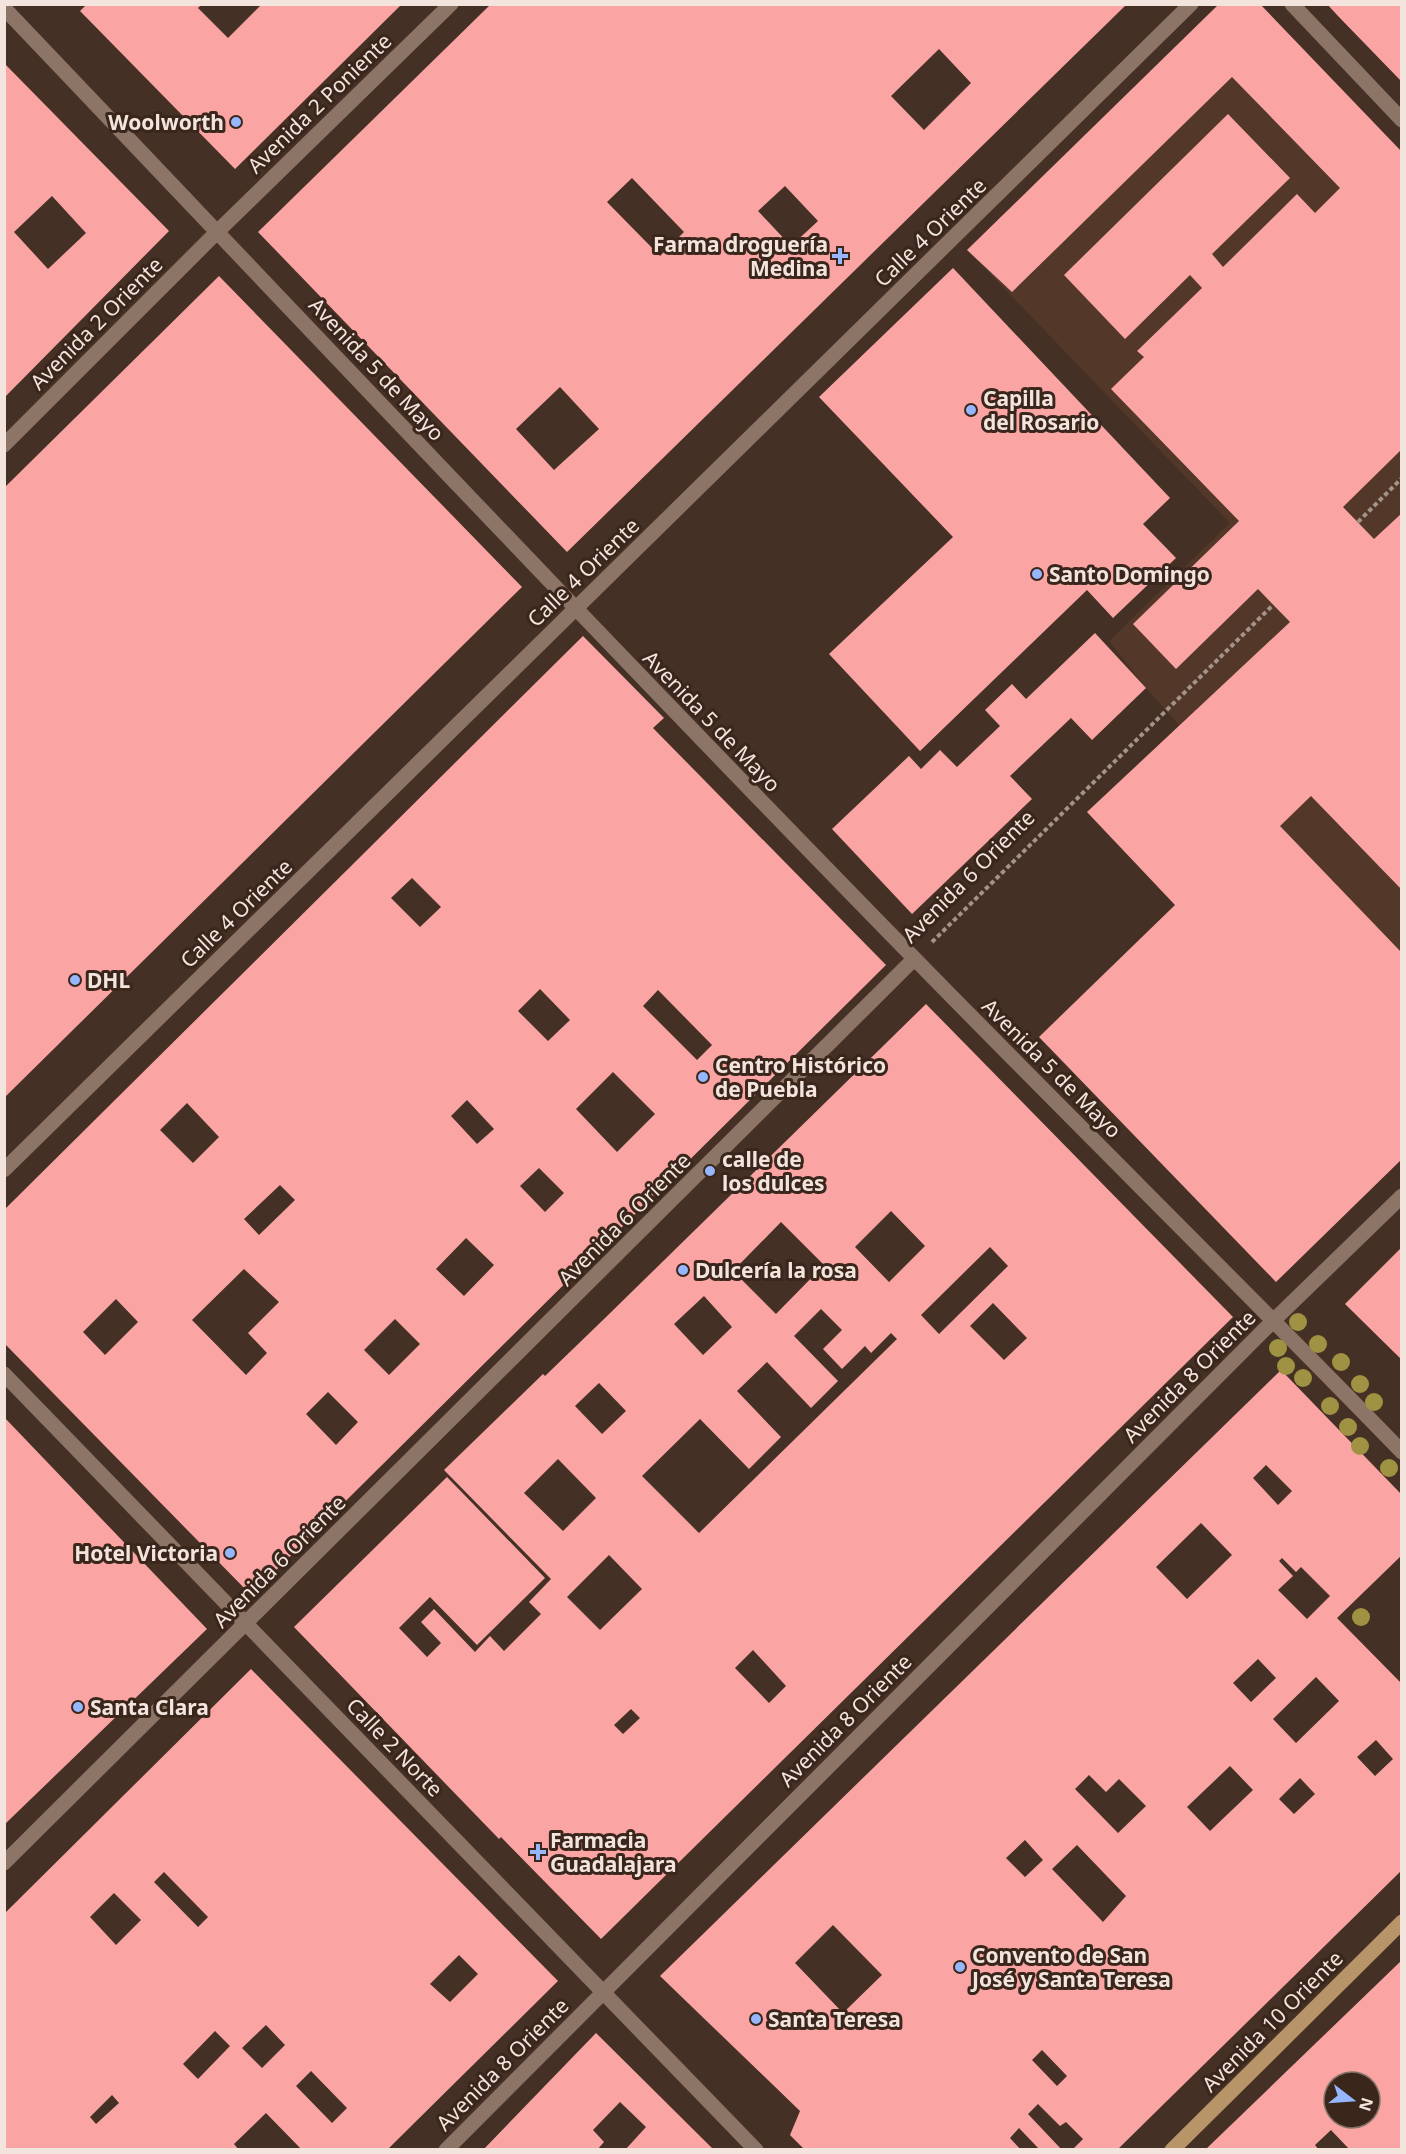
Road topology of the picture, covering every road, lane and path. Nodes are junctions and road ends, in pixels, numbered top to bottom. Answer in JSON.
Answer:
{"nodes":[{"id":1,"x":451,"y":4,"type":"edge"},
{"id":2,"x":1191,"y":4,"type":"edge"},
{"id":3,"x":1292,"y":4,"type":"edge"},
{"id":4,"x":4,"y":8,"type":"edge"},
{"id":5,"x":1401,"y":120,"type":"edge"},
{"id":6,"x":217,"y":232,"type":"junction"},
{"id":7,"x":4,"y":445,"type":"edge"},
{"id":8,"x":1401,"y":478,"type":"edge"},
{"id":9,"x":1358,"y":522,"type":"dead end"},
{"id":10,"x":1274,"y":605,"type":"dead end"},
{"id":11,"x":575,"y":609,"type":"junction"},
{"id":12,"x":914,"y":959,"type":"junction"},
{"id":13,"x":4,"y":1170,"type":"edge"},
{"id":14,"x":1401,"y":1196,"type":"edge"},
{"id":15,"x":1274,"y":1320,"type":"junction"},
{"id":16,"x":4,"y":1374,"type":"edge"},
{"id":17,"x":1401,"y":1452,"type":"edge"},
{"id":18,"x":246,"y":1623,"type":"junction"},
{"id":19,"x":4,"y":1863,"type":"edge"},
{"id":20,"x":1401,"y":1922,"type":"edge"},
{"id":21,"x":603,"y":1992,"type":"junction"},
{"id":22,"x":446,"y":2150,"type":"edge"},
{"id":23,"x":756,"y":2150,"type":"edge"},
{"id":24,"x":1172,"y":2150,"type":"edge"}],
"edges":[{"from":1,"to":6,"type":"street","name":"Avenida 2 Poniente"},
{"from":2,"to":11,"type":"street","name":"Calle 4 Oriente"},
{"from":3,"to":5,"type":"street"},
{"from":4,"to":6,"type":"street","name":"Avenida 5 de Mayo"},
{"from":6,"to":7,"type":"street","name":"Avenida 2 Oriente"},
{"from":6,"to":11,"type":"street","name":"Avenida 5 de Mayo"},
{"from":8,"to":9,"type":"path"},
{"from":10,"to":12,"type":"path","name":"Avenida 6 Oriente"},
{"from":11,"to":12,"type":"street","name":"Avenida 5 de Mayo"},
{"from":11,"to":13,"type":"street","name":"Calle 4 Oriente"},
{"from":12,"to":15,"type":"street","name":"Avenida 5 de Mayo"},
{"from":12,"to":18,"type":"street","name":"Avenida 6 Oriente"},
{"from":14,"to":15,"type":"street","name":"Avenida 8 Oriente"},
{"from":15,"to":17,"type":"street","name":"Avenida 5 de Mayo"},
{"from":15,"to":21,"type":"street","name":"Avenida 8 Oriente"},
{"from":16,"to":18,"type":"street","name":"Calle 2 Norte"},
{"from":18,"to":19,"type":"street","name":"Avenida 6 Oriente"},
{"from":18,"to":21,"type":"street","name":"Calle 2 Norte"},
{"from":20,"to":24,"type":"main road","name":"Avenida 10 Oriente"},
{"from":21,"to":22,"type":"street","name":"Avenida 8 Oriente"},
{"from":21,"to":23,"type":"street","name":"Calle 2 Norte"}]}
